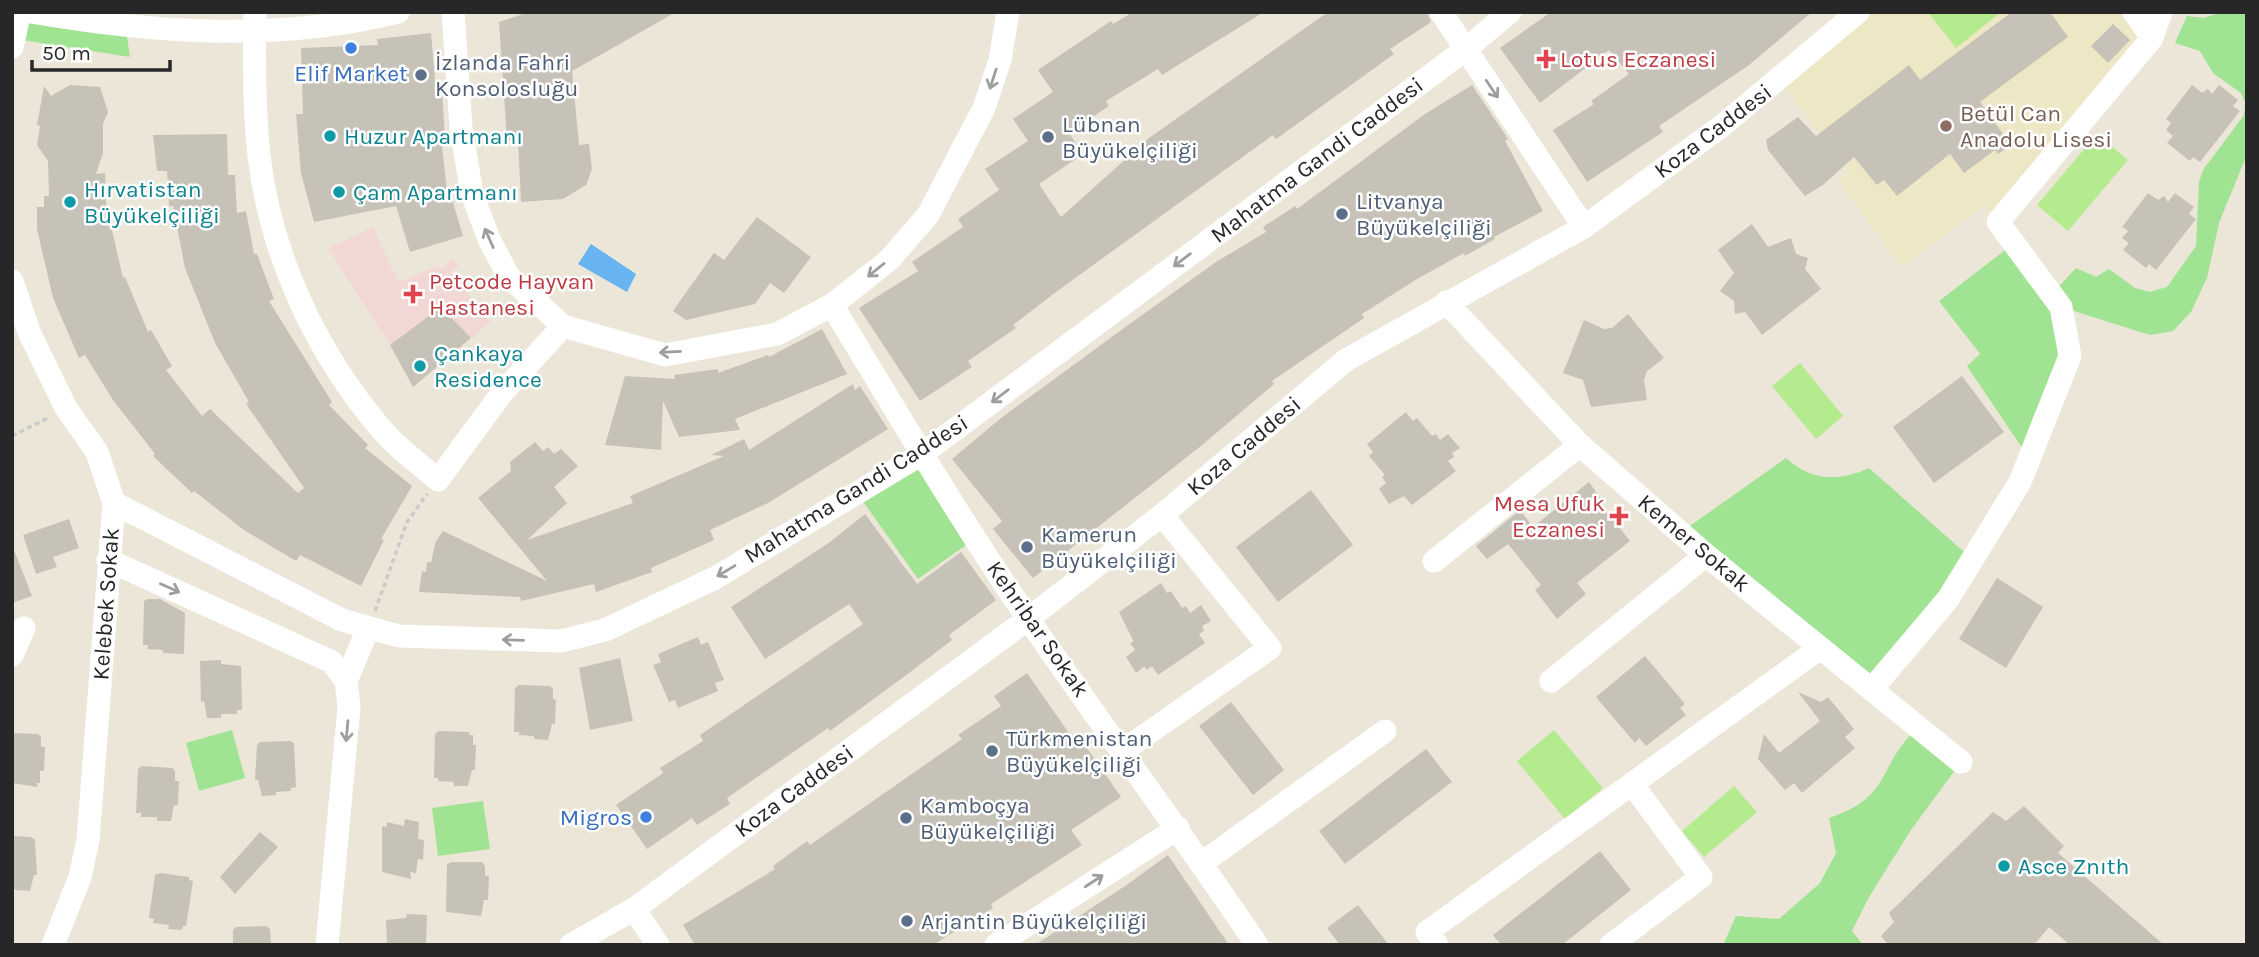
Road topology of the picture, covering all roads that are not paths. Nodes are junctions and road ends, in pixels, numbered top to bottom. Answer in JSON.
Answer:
{"nodes":[{"id":1,"x":20,"y":12,"type":"edge"},
{"id":2,"x":31,"y":12,"type":"edge"},
{"id":3,"x":398,"y":12,"type":"edge"},
{"id":4,"x":453,"y":12,"type":"edge"},
{"id":5,"x":1009,"y":12,"type":"edge"},
{"id":6,"x":1441,"y":12,"type":"edge"},
{"id":7,"x":1510,"y":12,"type":"edge"},
{"id":8,"x":1858,"y":12,"type":"edge"},
{"id":9,"x":2134,"y":12,"type":"edge"},
{"id":10,"x":2161,"y":12,"type":"edge"},
{"id":11,"x":255,"y":22,"type":"edge"},
{"id":12,"x":2152,"y":38,"type":"junction"},
{"id":13,"x":12,"y":47,"type":"edge"},
{"id":14,"x":1466,"y":49,"type":"junction"},
{"id":15,"x":1584,"y":227,"type":"junction"},
{"id":16,"x":12,"y":281,"type":"edge"},
{"id":17,"x":1446,"y":302,"type":"junction"},
{"id":18,"x":832,"y":305,"type":"junction"},
{"id":19,"x":563,"y":326,"type":"junction"},
{"id":20,"x":1580,"y":445,"type":"junction"},
{"id":21,"x":922,"y":454,"type":"junction"},
{"id":22,"x":114,"y":503,"type":"junction"},
{"id":23,"x":1162,"y":515,"type":"junction"},
{"id":24,"x":1706,"y":555,"type":"junction"},
{"id":25,"x":108,"y":560,"type":"junction"},
{"id":26,"x":1434,"y":561,"type":"dead end"},
{"id":27,"x":1028,"y":619,"type":"junction"},
{"id":28,"x":24,"y":628,"type":"dead end"},
{"id":29,"x":369,"y":629,"type":"junction"},
{"id":30,"x":1820,"y":648,"type":"junction"},
{"id":31,"x":12,"y":655,"type":"edge"},
{"id":32,"x":346,"y":681,"type":"junction"},
{"id":33,"x":1551,"y":681,"type":"dead end"},
{"id":34,"x":1872,"y":688,"type":"junction"},
{"id":35,"x":1385,"y":731,"type":"dead end"},
{"id":36,"x":1124,"y":750,"type":"junction"},
{"id":37,"x":1961,"y":762,"type":"dead end"},
{"id":38,"x":1632,"y":784,"type":"junction"},
{"id":39,"x":1178,"y":828,"type":"junction"},
{"id":40,"x":1202,"y":863,"type":"junction"},
{"id":41,"x":634,"y":909,"type":"junction"},
{"id":42,"x":53,"y":945,"type":"edge"},
{"id":43,"x":327,"y":945,"type":"edge"},
{"id":44,"x":571,"y":945,"type":"edge"},
{"id":45,"x":658,"y":945,"type":"edge"},
{"id":46,"x":996,"y":945,"type":"edge"},
{"id":47,"x":1257,"y":945,"type":"edge"},
{"id":48,"x":1437,"y":945,"type":"edge"},
{"id":49,"x":1611,"y":945,"type":"edge"}],
"edges":[{"from":1,"to":13,"type":"street"},
{"from":2,"to":11,"type":"street"},
{"from":3,"to":11,"type":"street"},
{"from":19,"to":4,"type":"street","one_way":true},
{"from":5,"to":18,"type":"street","one_way":true},
{"from":6,"to":14,"type":"street"},
{"from":7,"to":14,"type":"street","name":"Mahatma Gandi Caddesi"},
{"from":8,"to":15,"type":"street","name":"Koza Caddesi"},
{"from":9,"to":12,"type":"street"},
{"from":10,"to":12,"type":"street"},
{"from":11,"to":19,"type":"street"},
{"from":12,"to":34,"type":"street"},
{"from":14,"to":15,"type":"street","one_way":true},
{"from":14,"to":21,"type":"street","name":"Mahatma Gandi Caddesi","one_way":true},
{"from":15,"to":17,"type":"street","name":"Koza Caddesi"},
{"from":16,"to":22,"type":"street","name":"Kelebek Sokak"},
{"from":17,"to":20,"type":"street","name":"Kemer Sokak"},
{"from":17,"to":23,"type":"street","name":"Koza Caddesi"},
{"from":18,"to":19,"type":"street","one_way":true},
{"from":18,"to":21,"type":"street","name":"Kehribar Sokak"},
{"from":20,"to":24,"type":"street","name":"Kemer Sokak"},
{"from":20,"to":26,"type":"street"},
{"from":21,"to":27,"type":"street","name":"Kehribar Sokak"},
{"from":21,"to":29,"type":"street","name":"Mahatma Gandi Caddesi","one_way":true},
{"from":22,"to":25,"type":"street","name":"Kelebek Sokak"},
{"from":22,"to":29,"type":"street","name":"Mahatma Gandi Caddesi"},
{"from":23,"to":27,"type":"street","name":"Koza Caddesi"},
{"from":23,"to":36,"type":"street"},
{"from":24,"to":30,"type":"street","name":"Kemer Sokak"},
{"from":24,"to":33,"type":"street"},
{"from":25,"to":32,"type":"street","one_way":true},
{"from":25,"to":42,"type":"street","name":"Kelebek Sokak"},
{"from":27,"to":36,"type":"street","name":"Kehribar Sokak"},
{"from":27,"to":41,"type":"street","name":"Koza Caddesi"},
{"from":28,"to":31,"type":"street"},
{"from":29,"to":32,"type":"street"},
{"from":30,"to":34,"type":"street","name":"Kemer Sokak"},
{"from":30,"to":38,"type":"street"},
{"from":32,"to":43,"type":"street","one_way":true},
{"from":34,"to":37,"type":"street","name":"Kemer Sokak"},
{"from":35,"to":40,"type":"street"},
{"from":36,"to":39,"type":"street","name":"Kehribar Sokak"},
{"from":38,"to":48,"type":"street"},
{"from":38,"to":49,"type":"street"},
{"from":39,"to":40,"type":"street","name":"Kehribar Sokak"},
{"from":46,"to":39,"type":"street","one_way":true},
{"from":40,"to":47,"type":"street","name":"Kehribar Sokak"},
{"from":41,"to":44,"type":"street","name":"Koza Caddesi"},
{"from":41,"to":45,"type":"street"}]}
